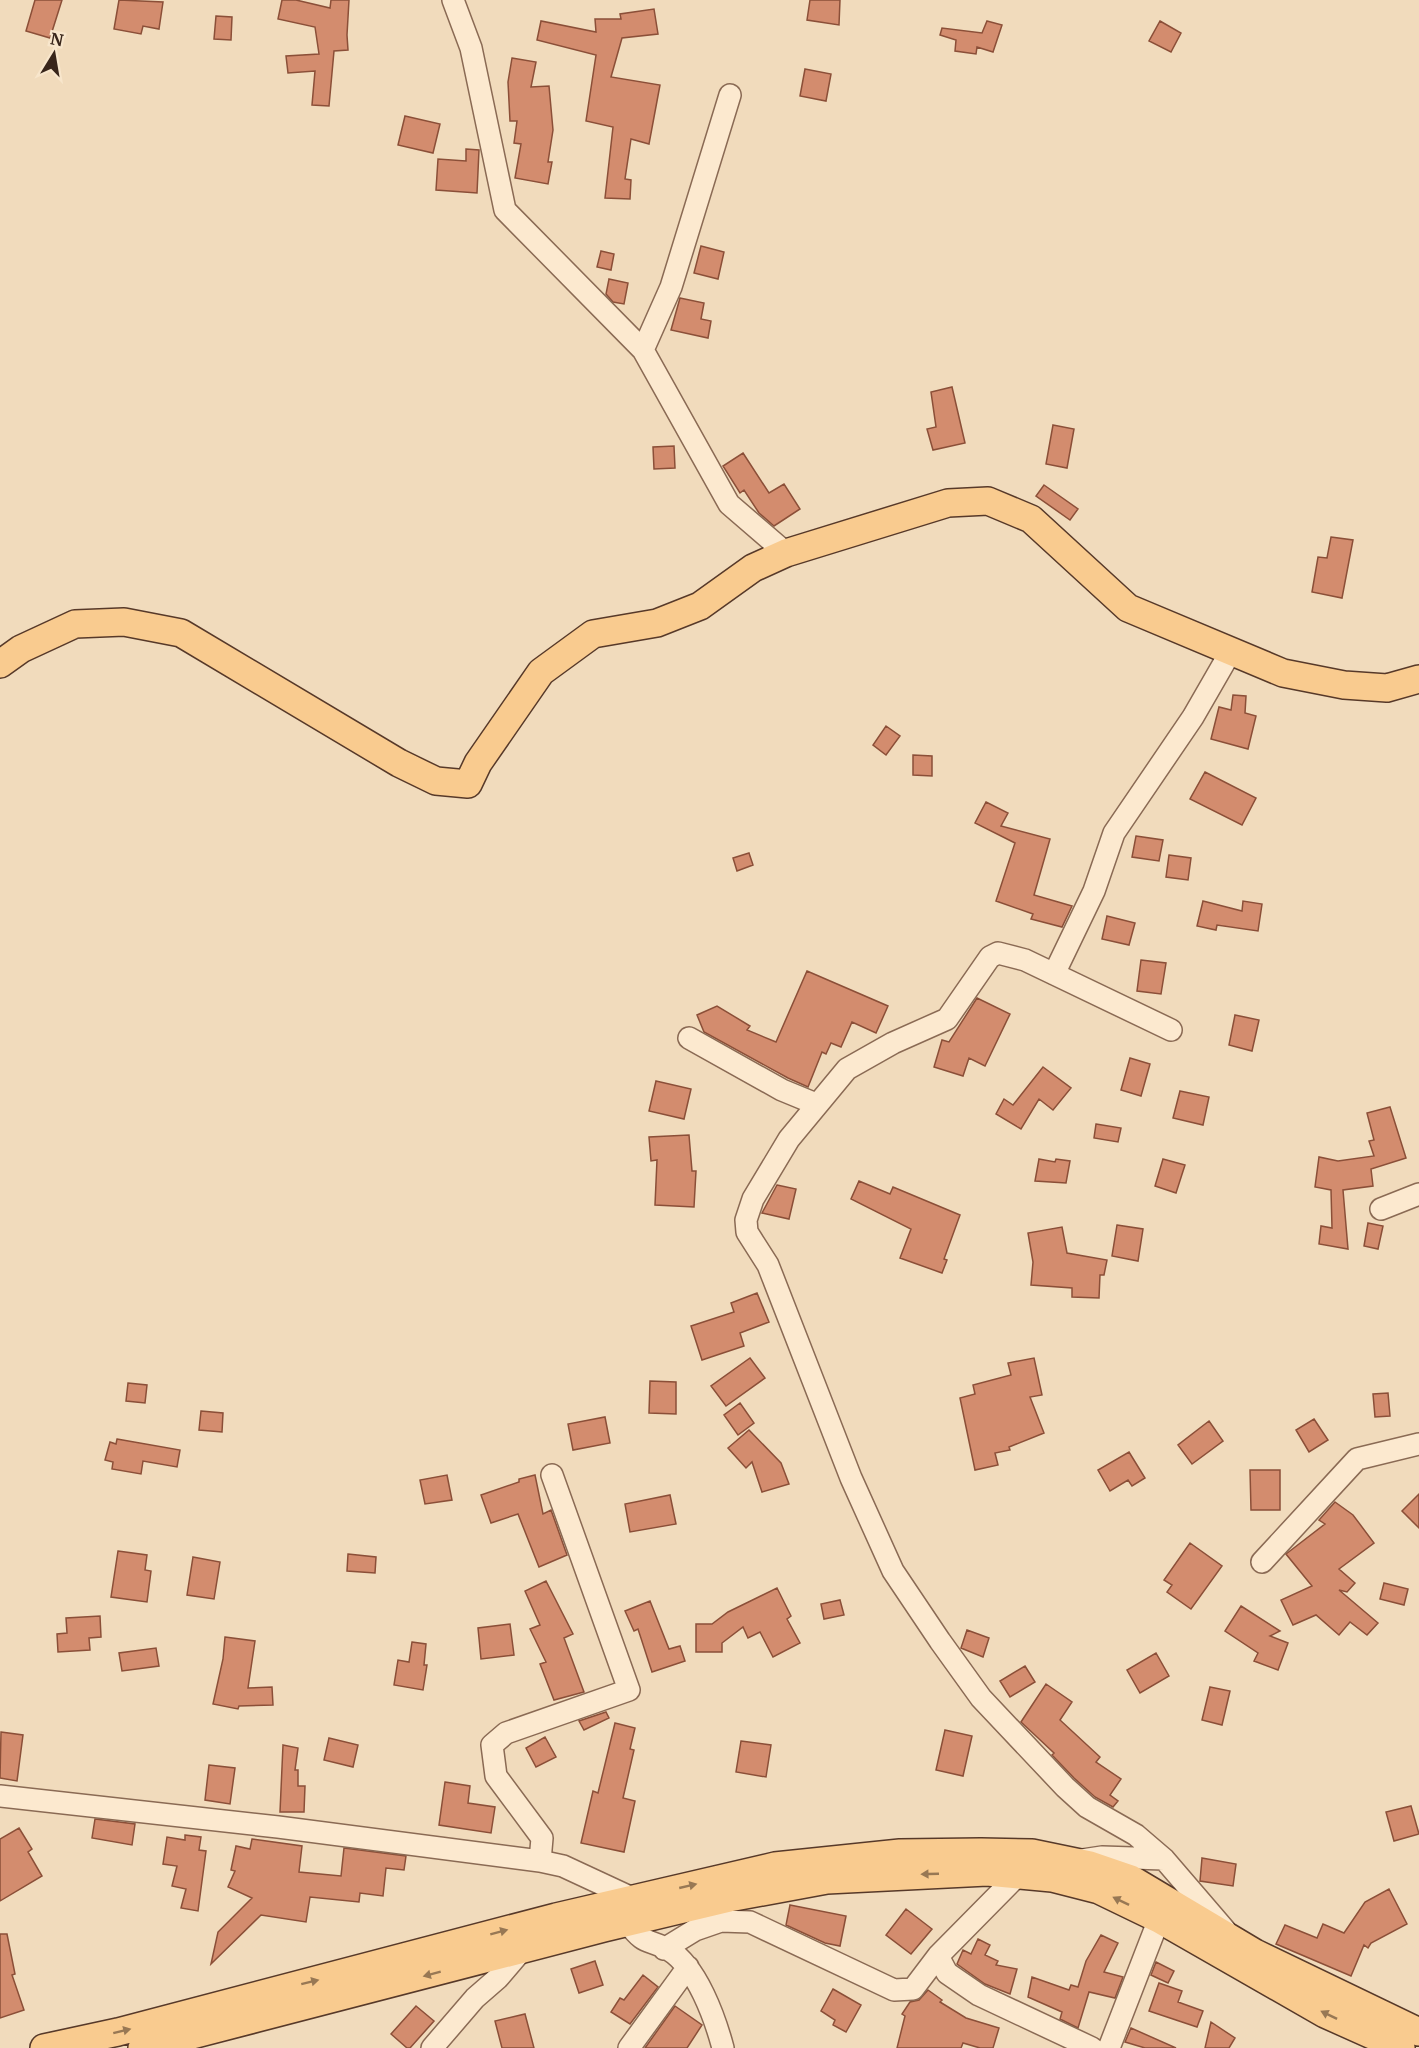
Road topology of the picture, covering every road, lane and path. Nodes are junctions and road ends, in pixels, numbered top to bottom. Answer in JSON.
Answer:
{"nodes":[{"id":1,"x":453,"y":0,"type":"edge"},
{"id":2,"x":730,"y":95,"type":"dead end"},
{"id":3,"x":643,"y":350,"type":"junction"},
{"id":4,"x":786,"y":553,"type":"junction"},
{"id":5,"x":1231,"y":651,"type":"junction"},
{"id":6,"x":0,"y":664,"type":"edge"},
{"id":7,"x":1419,"y":679,"type":"edge"},
{"id":8,"x":1054,"y":974,"type":"junction"},
{"id":9,"x":1171,"y":1030,"type":"dead end"},
{"id":10,"x":689,"y":1038,"type":"dead end"},
{"id":11,"x":816,"y":1104,"type":"junction"},
{"id":12,"x":1419,"y":1194,"type":"edge"},
{"id":13,"x":1381,"y":1209,"type":"dead end"},
{"id":14,"x":1419,"y":1444,"type":"edge"},
{"id":15,"x":552,"y":1475,"type":"dead end"},
{"id":16,"x":1262,"y":1562,"type":"dead end"},
{"id":17,"x":0,"y":1796,"type":"edge"},
{"id":18,"x":1164,"y":1859,"type":"junction"},
{"id":19,"x":540,"y":1861,"type":"junction"},
{"id":20,"x":1079,"y":1863,"type":"junction"},
{"id":21,"x":1018,"y":1875,"type":"junction"},
{"id":22,"x":631,"y":1911,"type":"junction"},
{"id":23,"x":1160,"y":1919,"type":"junction"},
{"id":24,"x":565,"y":1927,"type":"junction"},
{"id":25,"x":1231,"y":1938,"type":"junction"},
{"id":26,"x":664,"y":1949,"type":"junction"},
{"id":27,"x":522,"y":1950,"type":"junction"},
{"id":28,"x":938,"y":1956,"type":"junction"},
{"id":29,"x":688,"y":1967,"type":"junction"},
{"id":30,"x":1291,"y":1983,"type":"junction"},
{"id":31,"x":1366,"y":2029,"type":"edge"},
{"id":32,"x":1419,"y":2032,"type":"edge"},
{"id":33,"x":44,"y":2048,"type":"edge"},
{"id":34,"x":142,"y":2048,"type":"edge"},
{"id":35,"x":432,"y":2048,"type":"edge"},
{"id":36,"x":629,"y":2048,"type":"edge"},
{"id":37,"x":723,"y":2048,"type":"edge"},
{"id":38,"x":1092,"y":2048,"type":"edge"},
{"id":39,"x":1109,"y":2048,"type":"edge"},
{"id":40,"x":1401,"y":2048,"type":"edge"}],
"edges":[{"from":1,"to":3,"type":"street"},
{"from":2,"to":3,"type":"street"},
{"from":3,"to":4,"type":"street"},
{"from":4,"to":5,"type":"main road"},
{"from":4,"to":6,"type":"main road"},
{"from":5,"to":7,"type":"main road"},
{"from":5,"to":8,"type":"street"},
{"from":8,"to":9,"type":"street"},
{"from":8,"to":11,"type":"street"},
{"from":10,"to":11,"type":"street"},
{"from":11,"to":18,"type":"street"},
{"from":12,"to":13,"type":"street"},
{"from":14,"to":16,"type":"street"},
{"from":15,"to":19,"type":"street"},
{"from":17,"to":19,"type":"street"},
{"from":18,"to":20,"type":"street"},
{"from":18,"to":25,"type":"street"},
{"from":19,"to":22,"type":"street"},
{"from":22,"to":20,"type":"main road","one_way":true},
{"from":20,"to":25,"type":"main road"},
{"from":21,"to":22,"type":"main road","one_way":true},
{"from":23,"to":21,"type":"main road","one_way":true},
{"from":21,"to":28,"type":"street"},
{"from":22,"to":24,"type":"main road"},
{"from":22,"to":26,"type":"street"},
{"from":23,"to":30,"type":"main road"},
{"from":23,"to":39,"type":"street"},
{"from":24,"to":27,"type":"main road"},
{"from":33,"to":24,"type":"main road","one_way":true},
{"from":25,"to":30,"type":"main road"},
{"from":26,"to":28,"type":"street"},
{"from":26,"to":29,"type":"street"},
{"from":27,"to":34,"type":"main road","one_way":true},
{"from":27,"to":35,"type":"street"},
{"from":28,"to":38,"type":"street"},
{"from":29,"to":36,"type":"street"},
{"from":29,"to":37,"type":"street"},
{"from":30,"to":31,"type":"main road"},
{"from":31,"to":32,"type":"main road"},
{"from":31,"to":40,"type":"main road"}]}
